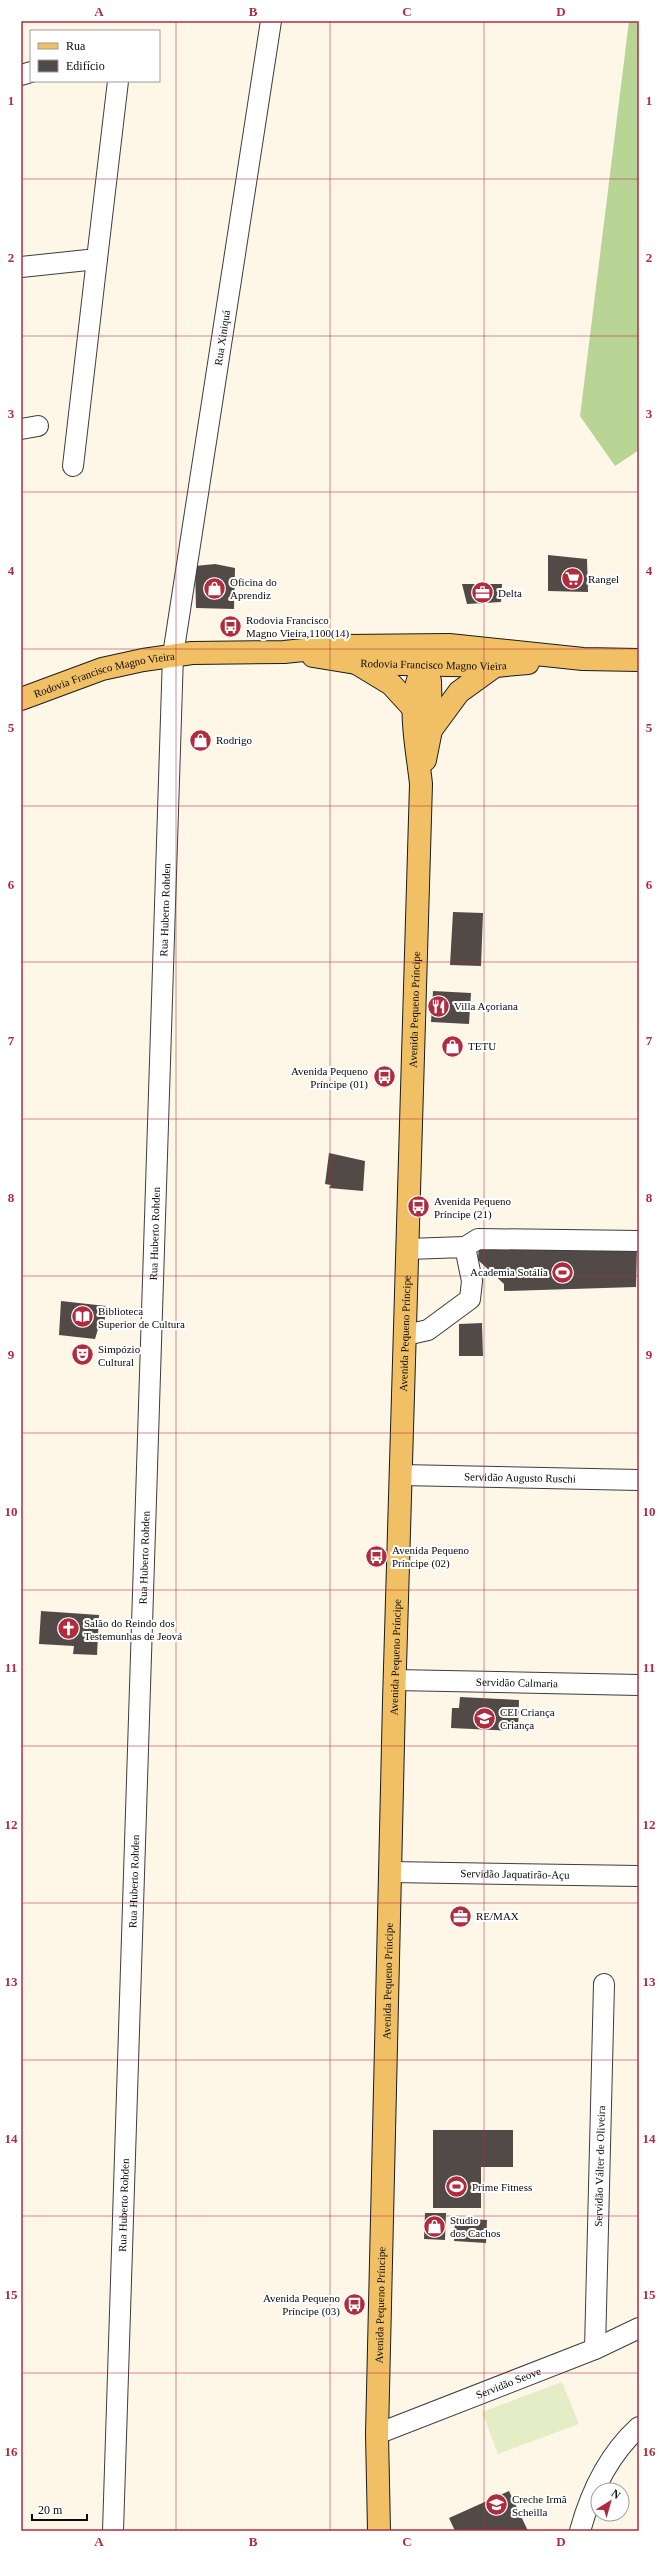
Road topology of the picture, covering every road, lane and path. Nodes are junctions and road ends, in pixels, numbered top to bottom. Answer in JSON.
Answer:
{"nodes":[{"id":1,"x":271,"y":21,"type":"edge"},
{"id":2,"x":118,"y":82,"type":"edge"},
{"id":3,"x":97,"y":259,"type":"junction"},
{"id":4,"x":21,"y":267,"type":"edge"},
{"id":5,"x":73,"y":466,"type":"dead end"},
{"id":6,"x":284,"y":652,"type":"junction"},
{"id":7,"x":424,"y":654,"type":"junction"},
{"id":8,"x":173,"y":655,"type":"junction"},
{"id":9,"x":583,"y":659,"type":"junction"},
{"id":10,"x":639,"y":660,"type":"edge"},
{"id":11,"x":356,"y":663,"type":"junction"},
{"id":12,"x":495,"y":666,"type":"junction"},
{"id":13,"x":21,"y":699,"type":"edge"},
{"id":14,"x":413,"y":708,"type":"junction"},
{"id":15,"x":431,"y":730,"type":"junction"},
{"id":16,"x":421,"y":784,"type":"junction"},
{"id":17,"x":639,"y":1241,"type":"edge"},
{"id":18,"x":465,"y":1247,"type":"junction"},
{"id":19,"x":406,"y":1249,"type":"junction"},
{"id":20,"x":406,"y":1336,"type":"junction"},
{"id":21,"x":401,"y":1475,"type":"junction"},
{"id":22,"x":639,"y":1480,"type":"edge"},
{"id":23,"x":395,"y":1680,"type":"junction"},
{"id":24,"x":639,"y":1685,"type":"edge"},
{"id":25,"x":391,"y":1872,"type":"junction"},
{"id":26,"x":639,"y":1876,"type":"edge"},
{"id":27,"x":604,"y":1984,"type":"dead end"},
{"id":28,"x":639,"y":2328,"type":"edge"},
{"id":29,"x":595,"y":2349,"type":"junction"},
{"id":30,"x":639,"y":2427,"type":"edge"},
{"id":31,"x":377,"y":2434,"type":"junction"},
{"id":32,"x":113,"y":2531,"type":"edge"},
{"id":33,"x":379,"y":2531,"type":"edge"},
{"id":34,"x":580,"y":2531,"type":"edge"}],
"edges":[{"from":1,"to":8,"type":"street","name":"Rua Xiniquá"},
{"from":2,"to":3,"type":"street"},
{"from":3,"to":4,"type":"street"},
{"from":3,"to":5,"type":"street"},
{"from":6,"to":7,"type":"main road","name":"Rodovia Francisco Magno Vieira"},
{"from":6,"to":8,"type":"main road","name":"Rodovia Francisco Magno Vieira"},
{"from":6,"to":11,"type":"main road","name":"Rodovia Francisco Magno Vieira"},
{"from":7,"to":9,"type":"main road","name":"Rodovia Francisco Magno Vieira"},
{"from":7,"to":11,"type":"main road","name":"Rodovia Francisco Magno Vieira"},
{"from":7,"to":12,"type":"main road","name":"Rodovia Francisco Magno Vieira"},
{"from":7,"to":14,"type":"main road","name":"Avenida Pequeno Príncipe"},
{"from":7,"to":15,"type":"main road","name":"Avenida Pequeno Príncipe"},
{"from":8,"to":13,"type":"main road","name":"Rodovia Francisco Magno Vieira"},
{"from":8,"to":32,"type":"street","name":"Rua Huberto Rohden"},
{"from":9,"to":10,"type":"main road","name":"Rodovia Francisco Magno Vieira"},
{"from":9,"to":12,"type":"main road","name":"Rodovia Francisco Magno Vieira"},
{"from":11,"to":14,"type":"main road"},
{"from":12,"to":15,"type":"main road"},
{"from":14,"to":16,"type":"main road","name":"Avenida Pequeno Príncipe"},
{"from":15,"to":16,"type":"main road","name":"Avenida Pequeno Príncipe"},
{"from":16,"to":19,"type":"main road","name":"Avenida Pequeno Príncipe"},
{"from":17,"to":18,"type":"street"},
{"from":18,"to":19,"type":"street"},
{"from":18,"to":20,"type":"street"},
{"from":19,"to":20,"type":"main road","name":"Avenida Pequeno Príncipe"},
{"from":20,"to":21,"type":"main road","name":"Avenida Pequeno Príncipe"},
{"from":21,"to":22,"type":"street","name":"Servidão Augusto Ruschi"},
{"from":21,"to":23,"type":"main road","name":"Avenida Pequeno Príncipe"},
{"from":23,"to":24,"type":"street","name":"Servidão Calmaria"},
{"from":23,"to":25,"type":"main road","name":"Avenida Pequeno Príncipe"},
{"from":25,"to":26,"type":"street","name":"Servidão Jaquatirão-Açu"},
{"from":25,"to":31,"type":"main road","name":"Avenida Pequeno Príncipe"},
{"from":27,"to":29,"type":"street","name":"Servidão Válter de Oliveira"},
{"from":28,"to":29,"type":"street","name":"Servidão Seove"},
{"from":29,"to":31,"type":"street","name":"Servidão Seove"},
{"from":30,"to":34,"type":"street"},
{"from":31,"to":33,"type":"main road","name":"Avenida Pequeno Príncipe"}]}
